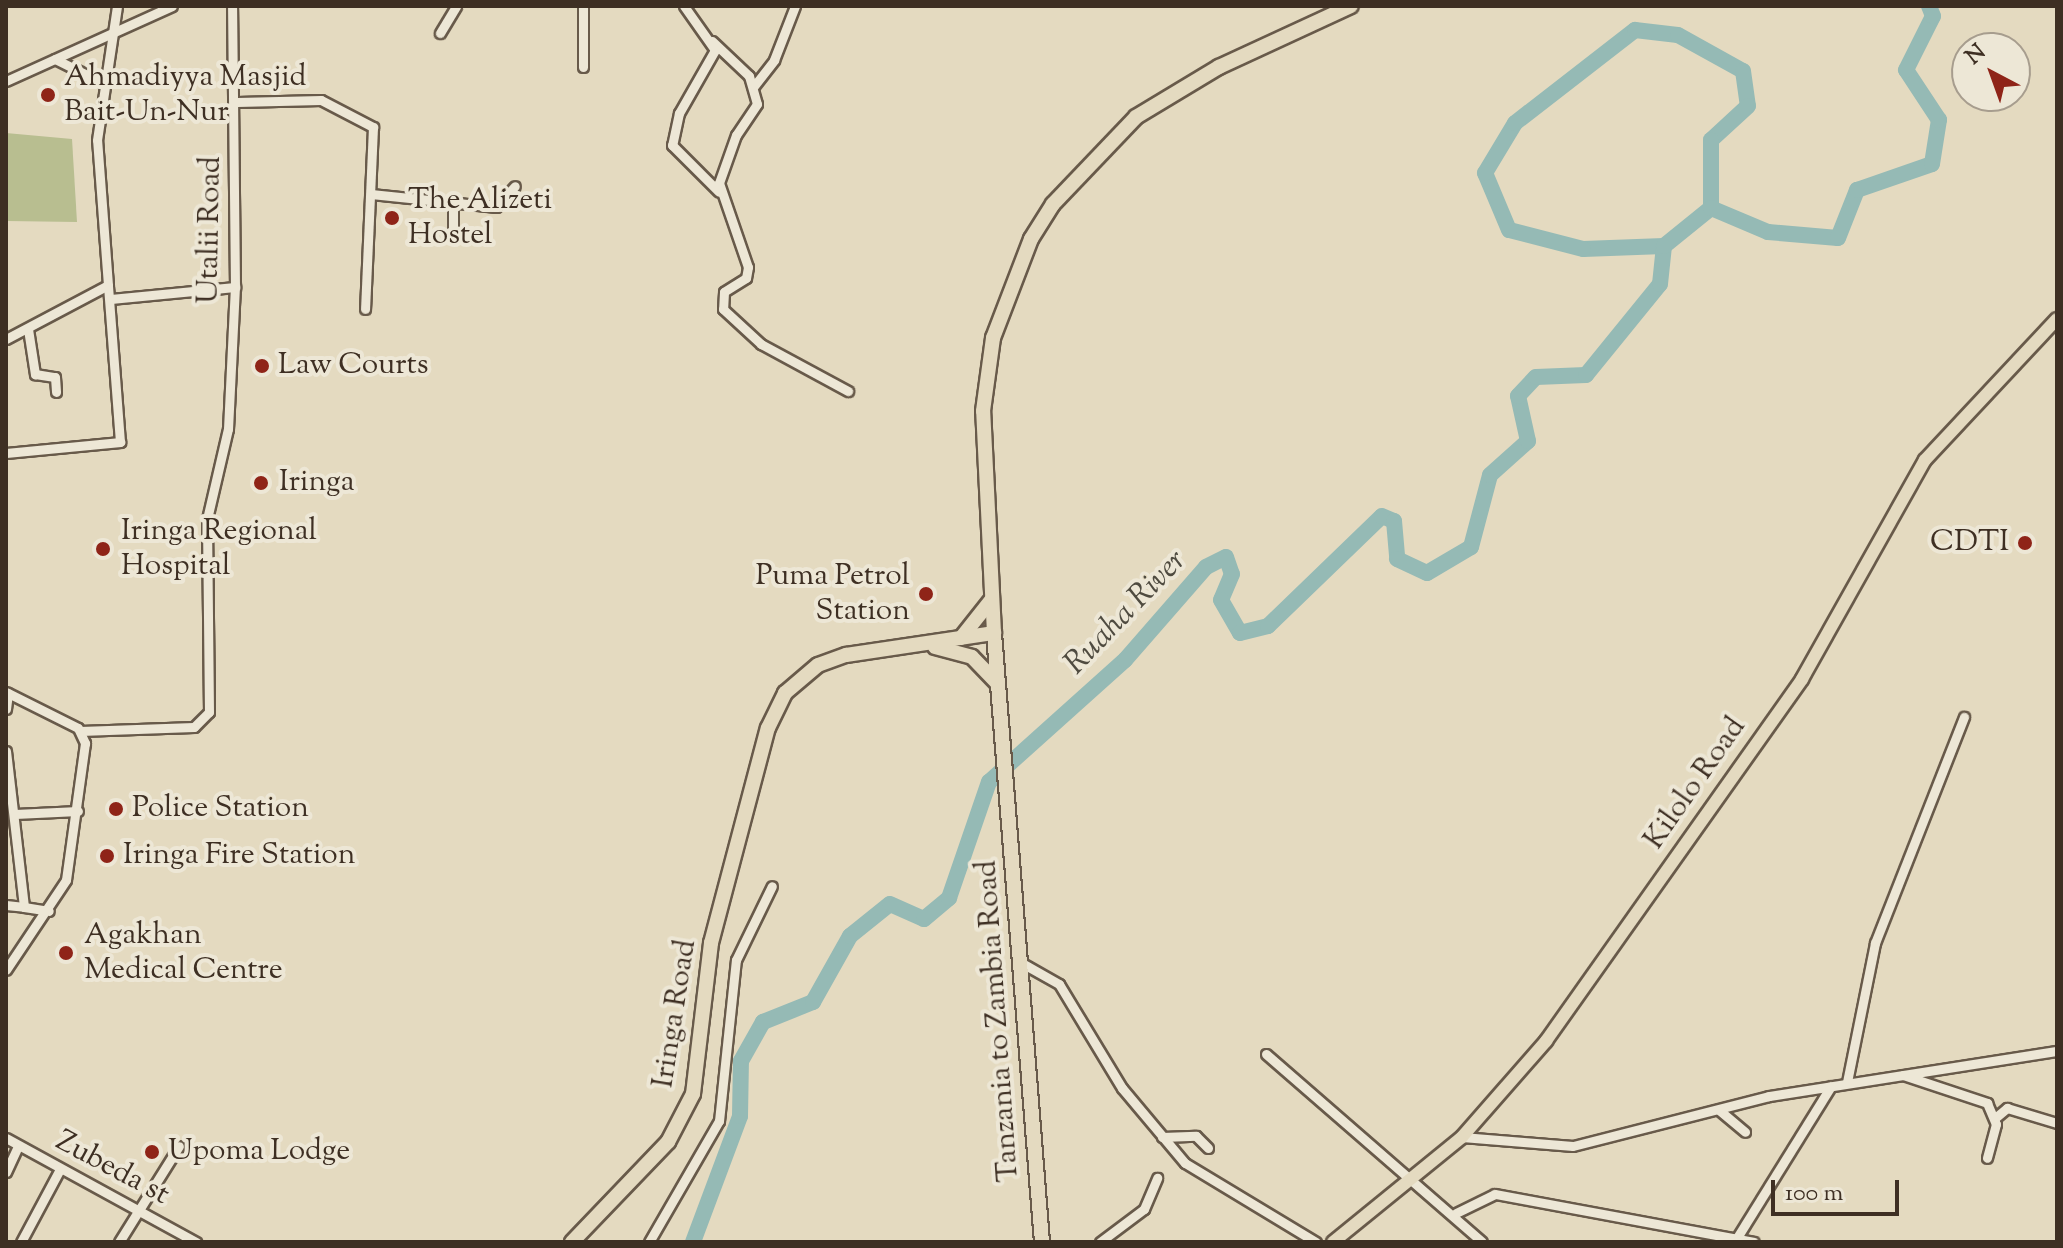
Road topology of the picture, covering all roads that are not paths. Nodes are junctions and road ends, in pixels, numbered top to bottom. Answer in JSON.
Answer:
{"nodes":[{"id":1,"x":117,"y":6,"type":"edge"},
{"id":2,"x":172,"y":6,"type":"edge"},
{"id":3,"x":232,"y":6,"type":"edge"},
{"id":4,"x":456,"y":6,"type":"edge"},
{"id":5,"x":583,"y":6,"type":"edge"},
{"id":6,"x":684,"y":6,"type":"edge"},
{"id":7,"x":795,"y":6,"type":"edge"},
{"id":8,"x":1351,"y":6,"type":"edge"},
{"id":9,"x":1324,"y":13,"type":"edge"},
{"id":10,"x":112,"y":27,"type":"junction"},
{"id":11,"x":440,"y":33,"type":"dead end"},
{"id":12,"x":712,"y":41,"type":"junction"},
{"id":13,"x":55,"y":59,"type":"junction"},
{"id":14,"x":583,"y":67,"type":"dead end"},
{"id":15,"x":6,"y":81,"type":"edge"},
{"id":16,"x":101,"y":82,"type":"junction"},
{"id":17,"x":754,"y":86,"type":"junction"},
{"id":18,"x":237,"y":102,"type":"junction"},
{"id":19,"x":515,"y":186,"type":"dead end"},
{"id":20,"x":719,"y":192,"type":"junction"},
{"id":21,"x":371,"y":194,"type":"junction"},
{"id":22,"x":453,"y":203,"type":"junction"},
{"id":23,"x":453,"y":238,"type":"dead end"},
{"id":24,"x":108,"y":285,"type":"junction"},
{"id":25,"x":235,"y":287,"type":"junction"},
{"id":26,"x":110,"y":299,"type":"junction"},
{"id":27,"x":365,"y":309,"type":"dead end"},
{"id":28,"x":2057,"y":319,"type":"edge"},
{"id":29,"x":28,"y":329,"type":"junction"},
{"id":30,"x":6,"y":339,"type":"edge"},
{"id":31,"x":848,"y":391,"type":"dead end"},
{"id":32,"x":56,"y":392,"type":"dead end"},
{"id":33,"x":6,"y":453,"type":"edge"},
{"id":34,"x":994,"y":596,"type":"junction"},
{"id":35,"x":994,"y":640,"type":"junction"},
{"id":36,"x":957,"y":644,"type":"junction"},
{"id":37,"x":999,"y":685,"type":"junction"},
{"id":38,"x":7,"y":692,"type":"edge"},
{"id":39,"x":6,"y":709,"type":"edge"},
{"id":40,"x":1964,"y":717,"type":"dead end"},
{"id":41,"x":80,"y":731,"type":"junction"},
{"id":42,"x":6,"y":751,"type":"edge"},
{"id":43,"x":7,"y":767,"type":"edge"},
{"id":44,"x":78,"y":811,"type":"junction"},
{"id":45,"x":15,"y":814,"type":"junction"},
{"id":46,"x":19,"y":850,"type":"junction"},
{"id":47,"x":6,"y":852,"type":"edge"},
{"id":48,"x":772,"y":886,"type":"dead end"},
{"id":49,"x":6,"y":905,"type":"edge"},
{"id":50,"x":24,"y":907,"type":"junction"},
{"id":51,"x":49,"y":911,"type":"junction"},
{"id":52,"x":1020,"y":962,"type":"junction"},
{"id":53,"x":6,"y":970,"type":"edge"},
{"id":54,"x":2057,"y":1051,"type":"edge"},
{"id":55,"x":1266,"y":1054,"type":"dead end"},
{"id":56,"x":1903,"y":1075,"type":"junction"},
{"id":57,"x":1847,"y":1082,"type":"junction"},
{"id":58,"x":1831,"y":1086,"type":"junction"},
{"id":59,"x":1719,"y":1110,"type":"junction"},
{"id":60,"x":1995,"y":1118,"type":"junction"},
{"id":61,"x":2057,"y":1123,"type":"edge"},
{"id":62,"x":1745,"y":1132,"type":"dead end"},
{"id":63,"x":1162,"y":1137,"type":"junction"},
{"id":64,"x":1462,"y":1137,"type":"junction"},
{"id":65,"x":6,"y":1138,"type":"edge"},
{"id":66,"x":18,"y":1146,"type":"junction"},
{"id":67,"x":179,"y":1146,"type":"dead end"},
{"id":68,"x":1208,"y":1148,"type":"dead end"},
{"id":69,"x":1987,"y":1158,"type":"dead end"},
{"id":70,"x":60,"y":1169,"type":"junction"},
{"id":71,"x":6,"y":1172,"type":"edge"},
{"id":72,"x":1157,"y":1178,"type":"dead end"},
{"id":73,"x":1411,"y":1179,"type":"junction"},
{"id":74,"x":137,"y":1209,"type":"junction"},
{"id":75,"x":1456,"y":1213,"type":"junction"},
{"id":76,"x":1738,"y":1236,"type":"junction"},
{"id":77,"x":21,"y":1242,"type":"edge"},
{"id":78,"x":119,"y":1242,"type":"edge"},
{"id":79,"x":196,"y":1242,"type":"edge"},
{"id":80,"x":572,"y":1242,"type":"edge"},
{"id":81,"x":649,"y":1242,"type":"edge"},
{"id":82,"x":1042,"y":1242,"type":"edge"},
{"id":83,"x":1100,"y":1242,"type":"edge"},
{"id":84,"x":1316,"y":1242,"type":"edge"},
{"id":85,"x":1333,"y":1242,"type":"edge"},
{"id":86,"x":1482,"y":1242,"type":"edge"},
{"id":87,"x":1754,"y":1242,"type":"edge"}],
"edges":[{"from":1,"to":10,"type":"street"},
{"from":2,"to":10,"type":"street"},
{"from":3,"to":18,"type":"street","name":"Utalii Road"},
{"from":4,"to":11,"type":"street"},
{"from":5,"to":14,"type":"street"},
{"from":6,"to":12,"type":"street"},
{"from":7,"to":17,"type":"street"},
{"from":8,"to":9,"type":"highway","name":"Tanzania to Zambia Road"},
{"from":9,"to":34,"type":"highway","name":"Tanzania to Zambia Road"},
{"from":10,"to":13,"type":"street"},
{"from":10,"to":16,"type":"street"},
{"from":12,"to":17,"type":"street"},
{"from":12,"to":20,"type":"street"},
{"from":13,"to":15,"type":"street"},
{"from":13,"to":16,"type":"street"},
{"from":16,"to":24,"type":"street"},
{"from":17,"to":20,"type":"street"},
{"from":18,"to":21,"type":"street"},
{"from":18,"to":25,"type":"street","name":"Utalii Road"},
{"from":19,"to":22,"type":"street"},
{"from":20,"to":31,"type":"street"},
{"from":21,"to":22,"type":"street"},
{"from":21,"to":27,"type":"street"},
{"from":22,"to":23,"type":"street"},
{"from":24,"to":26,"type":"street"},
{"from":24,"to":29,"type":"street"},
{"from":25,"to":26,"type":"street"},
{"from":25,"to":41,"type":"street","name":"Utalii Road"},
{"from":26,"to":33,"type":"street"},
{"from":28,"to":64,"type":"main road","name":"Kilolo Road"},
{"from":29,"to":30,"type":"street"},
{"from":29,"to":32,"type":"street"},
{"from":34,"to":35,"type":"highway","name":"Tanzania to Zambia Road"},
{"from":34,"to":36,"type":"highway"},
{"from":35,"to":36,"type":"highway"},
{"from":35,"to":37,"type":"highway","name":"Tanzania to Zambia Road"},
{"from":36,"to":37,"type":"highway"},
{"from":36,"to":80,"type":"highway","name":"Iringa Road"},
{"from":37,"to":52,"type":"highway","name":"Tanzania to Zambia Road"},
{"from":38,"to":39,"type":"street"},
{"from":38,"to":41,"type":"street"},
{"from":40,"to":57,"type":"street"},
{"from":41,"to":44,"type":"street"},
{"from":42,"to":43,"type":"street"},
{"from":43,"to":45,"type":"street"},
{"from":44,"to":45,"type":"street"},
{"from":44,"to":51,"type":"street"},
{"from":45,"to":46,"type":"street"},
{"from":46,"to":47,"type":"street"},
{"from":46,"to":50,"type":"street"},
{"from":48,"to":81,"type":"street"},
{"from":49,"to":50,"type":"street"},
{"from":50,"to":51,"type":"street"},
{"from":51,"to":53,"type":"street"},
{"from":52,"to":63,"type":"street"},
{"from":52,"to":82,"type":"highway","name":"Tanzania to Zambia Road"},
{"from":54,"to":56,"type":"street"},
{"from":55,"to":73,"type":"street"},
{"from":56,"to":57,"type":"street"},
{"from":56,"to":60,"type":"street"},
{"from":57,"to":58,"type":"street"},
{"from":58,"to":59,"type":"street"},
{"from":58,"to":76,"type":"street"},
{"from":59,"to":62,"type":"street"},
{"from":59,"to":64,"type":"street"},
{"from":60,"to":61,"type":"street"},
{"from":60,"to":69,"type":"street"},
{"from":63,"to":68,"type":"street"},
{"from":63,"to":84,"type":"street"},
{"from":64,"to":73,"type":"main road","name":"Kilolo Road"},
{"from":65,"to":66,"type":"street","name":"Zubeda st"},
{"from":66,"to":70,"type":"street","name":"Zubeda st"},
{"from":66,"to":71,"type":"street"},
{"from":67,"to":74,"type":"street"},
{"from":70,"to":74,"type":"street","name":"Zubeda st"},
{"from":70,"to":77,"type":"street"},
{"from":72,"to":83,"type":"street"},
{"from":73,"to":75,"type":"street"},
{"from":73,"to":85,"type":"main road","name":"Kilolo Road"},
{"from":74,"to":78,"type":"street"},
{"from":74,"to":79,"type":"street","name":"Zubeda st"},
{"from":75,"to":76,"type":"street"},
{"from":75,"to":86,"type":"street"},
{"from":76,"to":87,"type":"street"}]}
